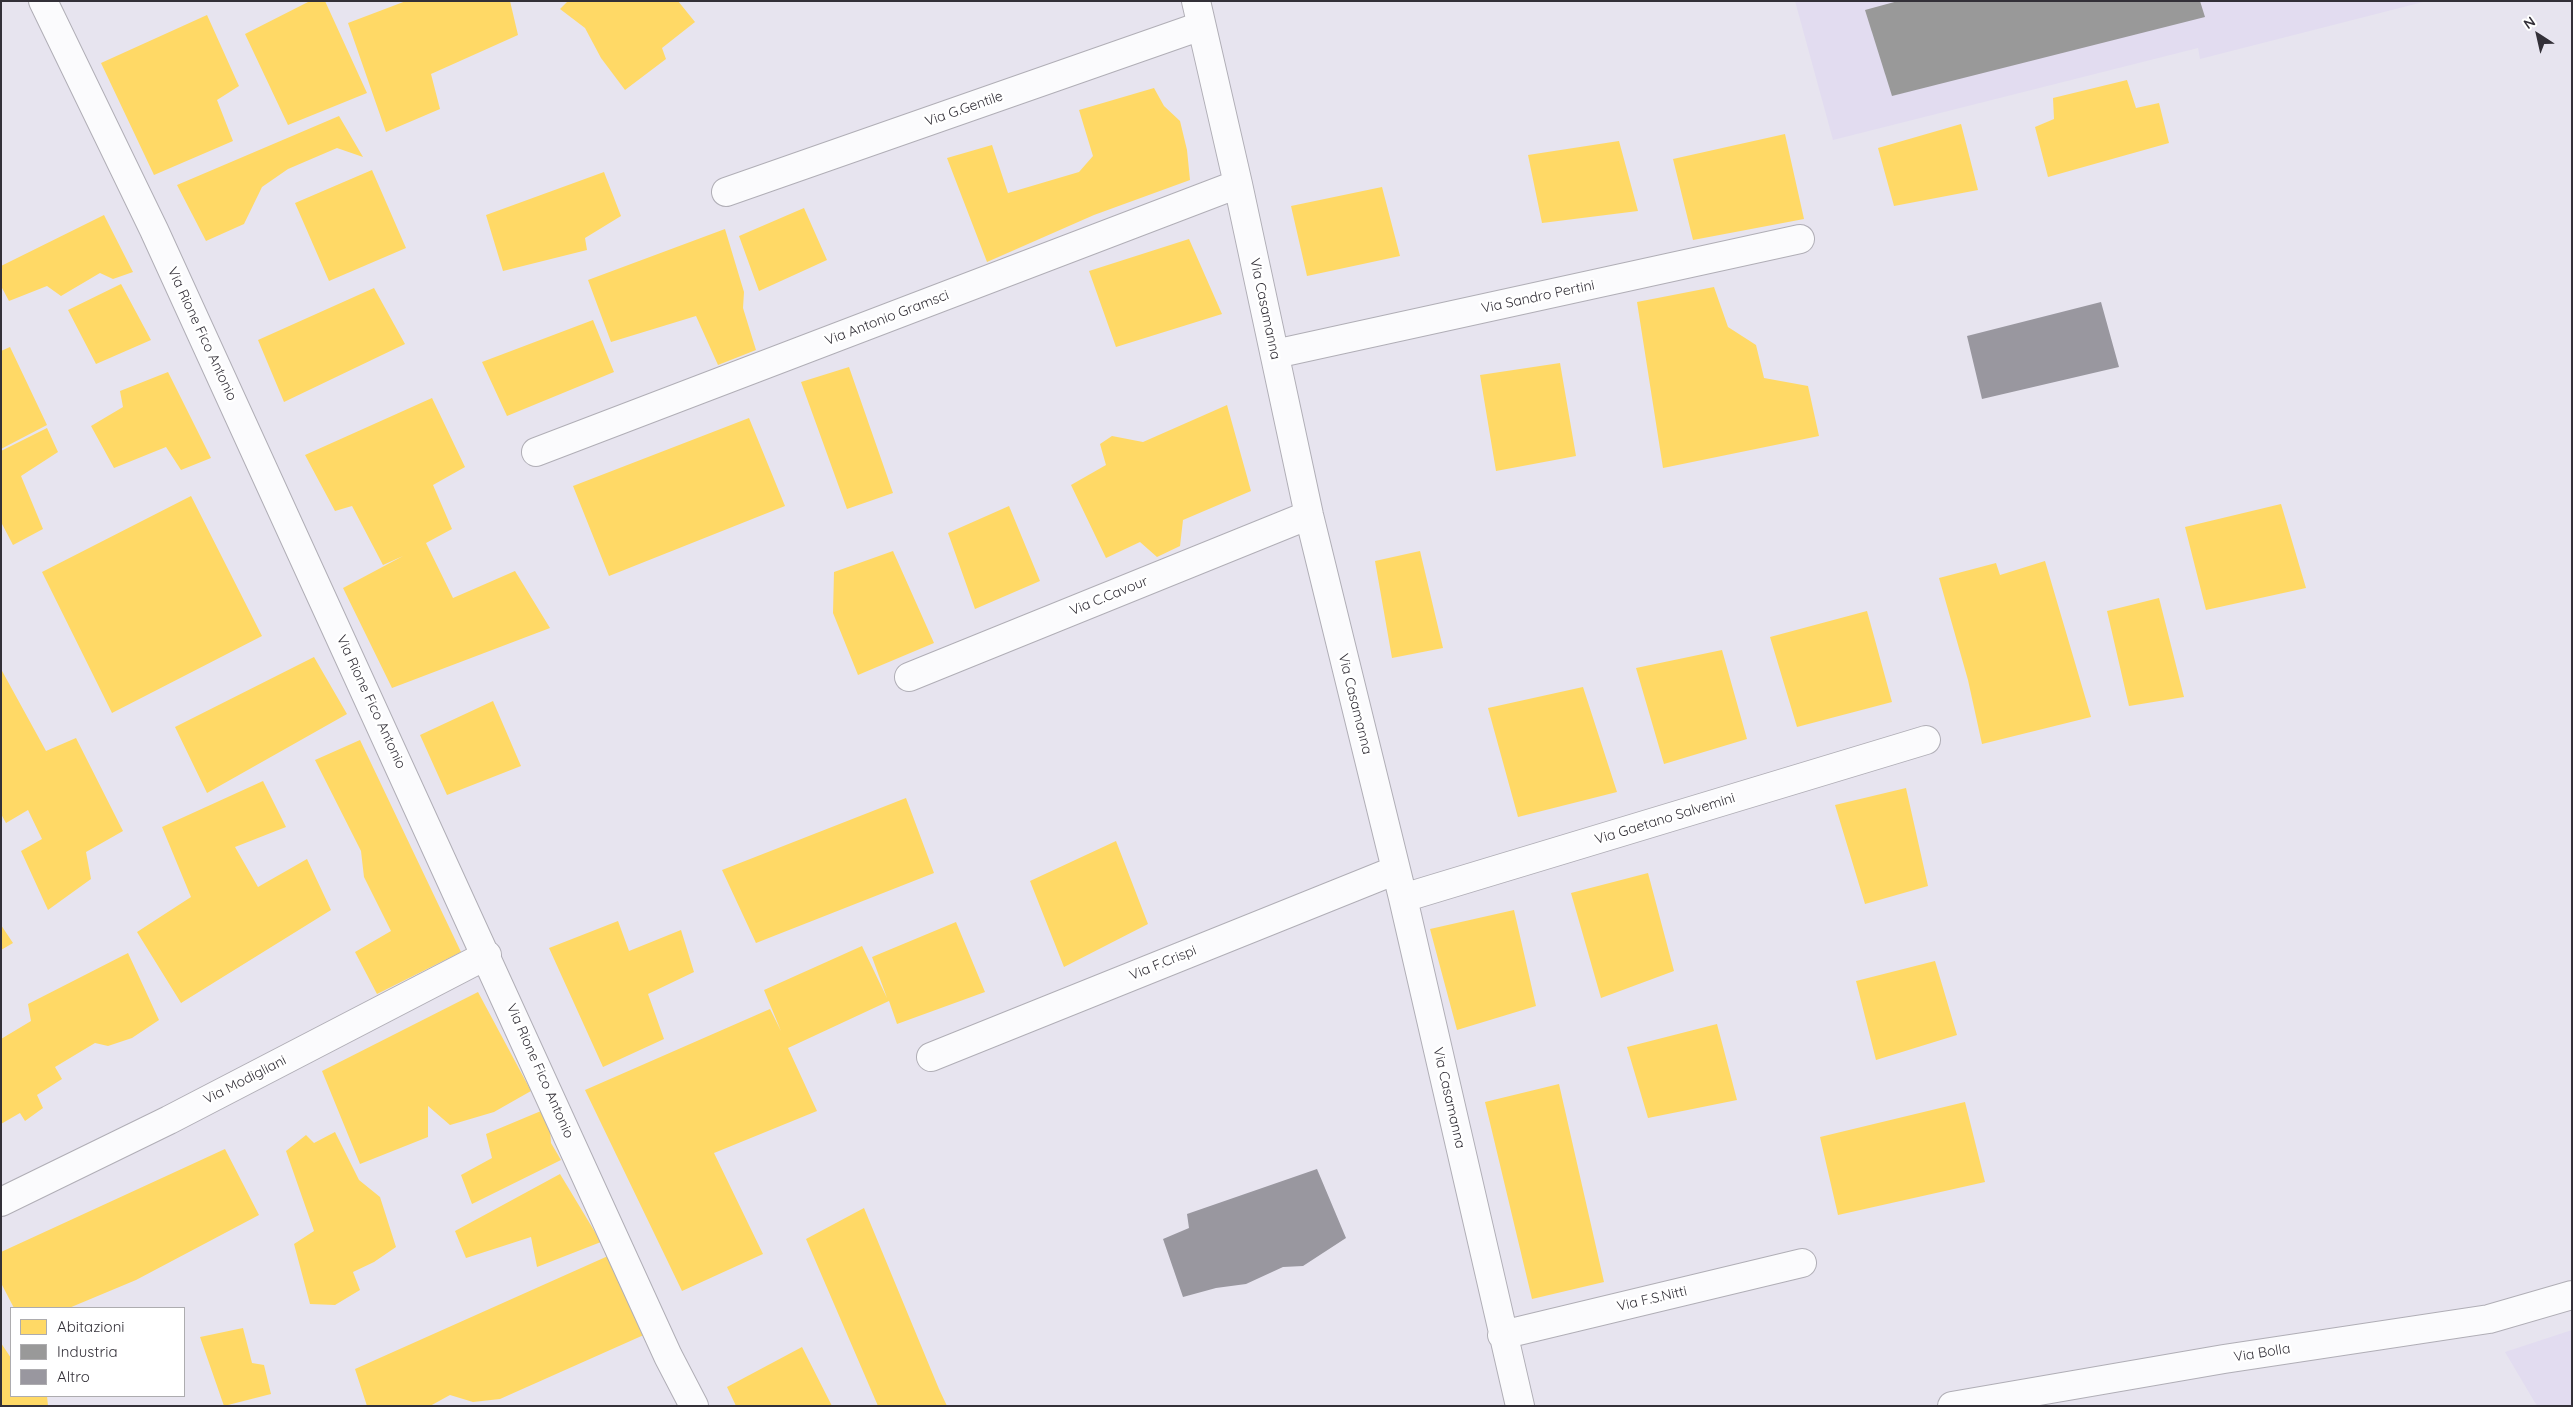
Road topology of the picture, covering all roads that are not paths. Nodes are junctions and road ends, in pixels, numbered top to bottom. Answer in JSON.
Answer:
{"nodes":[{"id":1,"x":43,"y":1,"type":"edge"},
{"id":2,"x":1199,"y":14,"type":"edge"},
{"id":3,"x":1238,"y":184,"type":"junction"},
{"id":4,"x":726,"y":192,"type":"dead end"},
{"id":5,"x":1800,"y":239,"type":"dead end"},
{"id":6,"x":1275,"y":354,"type":"junction"},
{"id":7,"x":536,"y":452,"type":"dead end"},
{"id":8,"x":1309,"y":515,"type":"junction"},
{"id":9,"x":909,"y":677,"type":"dead end"},
{"id":10,"x":1926,"y":740,"type":"dead end"},
{"id":11,"x":1396,"y":870,"type":"junction"},
{"id":12,"x":1403,"y":898,"type":"junction"},
{"id":13,"x":487,"y":955,"type":"junction"},
{"id":14,"x":931,"y":1056,"type":"dead end"},
{"id":15,"x":1,"y":1202,"type":"edge"},
{"id":16,"x":1802,"y":1263,"type":"dead end"},
{"id":17,"x":2572,"y":1295,"type":"edge"},
{"id":18,"x":1502,"y":1335,"type":"junction"},
{"id":19,"x":694,"y":1406,"type":"edge"},
{"id":20,"x":1520,"y":1406,"type":"edge"},
{"id":21,"x":1952,"y":1406,"type":"edge"}],
"edges":[{"from":1,"to":13,"type":"street","name":"Via Rione Fico Antonio"},
{"from":2,"to":3,"type":"street","name":"Via Casamanna"},
{"from":2,"to":4,"type":"street","name":"Via G.Gentile"},
{"from":3,"to":6,"type":"street","name":"Via Casamanna"},
{"from":3,"to":7,"type":"street","name":"Via Antonio Gramsci"},
{"from":5,"to":6,"type":"street","name":"Via Sandro Pertini"},
{"from":6,"to":8,"type":"street","name":"Via Casamanna"},
{"from":8,"to":9,"type":"street","name":"Via C.Cavour"},
{"from":8,"to":11,"type":"street","name":"Via Casamanna"},
{"from":10,"to":12,"type":"street","name":"Via Gaetano Salvemini"},
{"from":11,"to":12,"type":"street","name":"Via Casamanna"},
{"from":11,"to":14,"type":"street","name":"Via F.Crispi"},
{"from":12,"to":18,"type":"street","name":"Via Casamanna"},
{"from":13,"to":15,"type":"street","name":"Via Modigliani"},
{"from":13,"to":19,"type":"street","name":"Via Rione Fico Antonio"},
{"from":16,"to":18,"type":"street","name":"Via F.S.Nitti"},
{"from":17,"to":21,"type":"street","name":"Via Bolla"},
{"from":18,"to":20,"type":"street","name":"Via Casamanna"}]}
